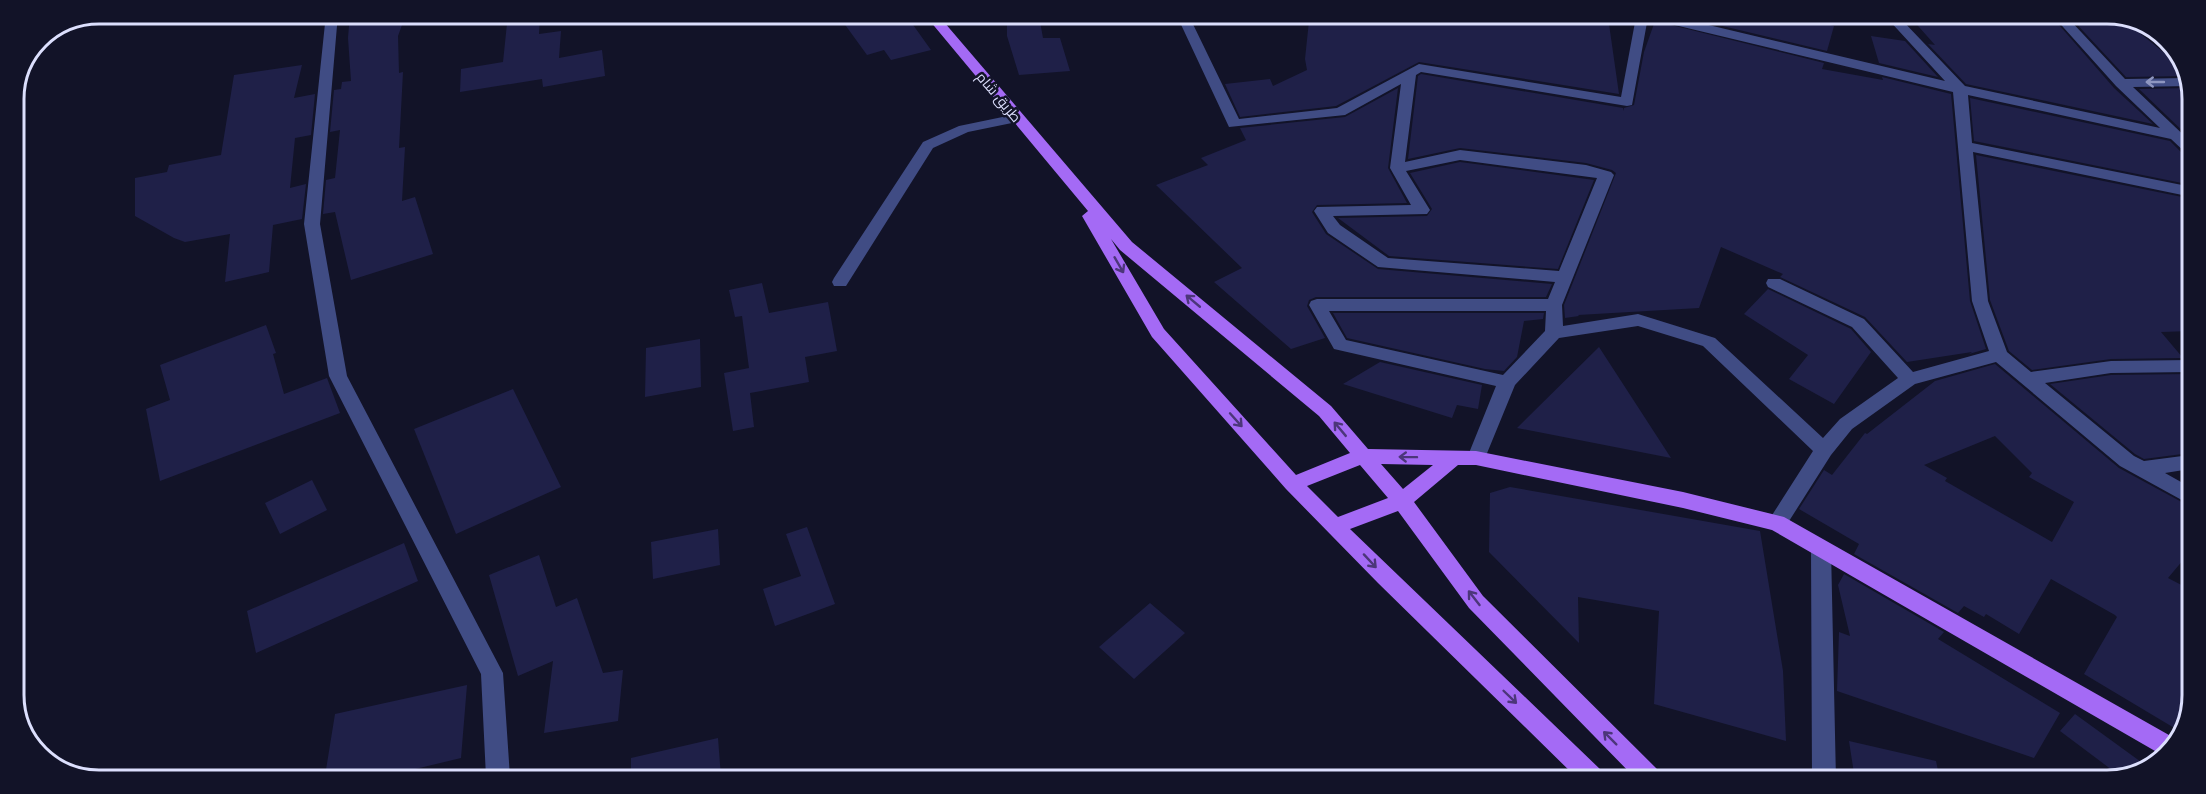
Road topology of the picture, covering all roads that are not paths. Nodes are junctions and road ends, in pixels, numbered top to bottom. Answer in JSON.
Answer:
{"nodes":[{"id":1,"x":331,"y":24,"type":"edge"},
{"id":2,"x":939,"y":24,"type":"edge"},
{"id":3,"x":1187,"y":24,"type":"edge"},
{"id":4,"x":1640,"y":24,"type":"edge"},
{"id":5,"x":1687,"y":24,"type":"edge"},
{"id":6,"x":1899,"y":24,"type":"edge"},
{"id":7,"x":2067,"y":24,"type":"edge"},
{"id":8,"x":1409,"y":74,"type":"junction"},
{"id":9,"x":2121,"y":82,"type":"junction"},
{"id":10,"x":2180,"y":82,"type":"edge"},
{"id":11,"x":1960,"y":89,"type":"junction"},
{"id":12,"x":1017,"y":118,"type":"junction"},
{"id":13,"x":2176,"y":136,"type":"junction"},
{"id":14,"x":2182,"y":142,"type":"edge"},
{"id":15,"x":1964,"y":146,"type":"junction"},
{"id":16,"x":1397,"y":168,"type":"junction"},
{"id":17,"x":1068,"y":178,"type":"junction"},
{"id":18,"x":2182,"y":190,"type":"edge"},
{"id":19,"x":1565,"y":277,"type":"junction"},
{"id":20,"x":840,"y":282,"type":"dead end"},
{"id":21,"x":1774,"y":283,"type":"dead end"},
{"id":22,"x":1554,"y":305,"type":"junction"},
{"id":23,"x":1554,"y":333,"type":"junction"},
{"id":24,"x":1999,"y":355,"type":"junction"},
{"id":25,"x":2182,"y":366,"type":"edge"},
{"id":26,"x":1909,"y":379,"type":"junction"},
{"id":27,"x":2028,"y":379,"type":"junction"},
{"id":28,"x":1507,"y":382,"type":"junction"},
{"id":29,"x":1824,"y":450,"type":"junction"},
{"id":30,"x":1363,"y":456,"type":"junction"},
{"id":31,"x":1454,"y":458,"type":"junction"},
{"id":32,"x":1476,"y":458,"type":"junction"},
{"id":33,"x":2182,"y":463,"type":"edge"},
{"id":34,"x":2142,"y":469,"type":"junction"},
{"id":35,"x":1293,"y":484,"type":"junction"},
{"id":36,"x":2182,"y":492,"type":"edge"},
{"id":37,"x":1402,"y":501,"type":"junction"},
{"id":38,"x":1777,"y":524,"type":"junction"},
{"id":39,"x":1337,"y":526,"type":"junction"},
{"id":40,"x":1821,"y":549,"type":"junction"},
{"id":41,"x":2164,"y":744,"type":"edge"},
{"id":42,"x":498,"y":770,"type":"edge"},
{"id":43,"x":1585,"y":770,"type":"edge"},
{"id":44,"x":1642,"y":770,"type":"edge"},
{"id":45,"x":1824,"y":770,"type":"edge"}],
"edges":[{"from":1,"to":42,"type":"street"},
{"from":2,"to":12,"type":"main road","name":"طريق شام"},
{"from":3,"to":8,"type":"street"},
{"from":4,"to":8,"type":"street"},
{"from":5,"to":11,"type":"street"},
{"from":6,"to":11,"type":"street"},
{"from":7,"to":9,"type":"street"},
{"from":8,"to":16,"type":"street"},
{"from":10,"to":9,"type":"street","one_way":true},
{"from":9,"to":13,"type":"street"},
{"from":11,"to":13,"type":"street"},
{"from":11,"to":15,"type":"street"},
{"from":12,"to":17,"type":"main road","name":"طريق شام"},
{"from":12,"to":20,"type":"street"},
{"from":13,"to":14,"type":"street"},
{"from":15,"to":18,"type":"street"},
{"from":15,"to":24,"type":"street"},
{"from":16,"to":19,"type":"street"},
{"from":16,"to":19,"type":"street"},
{"from":30,"to":17,"type":"main road","one_way":true},
{"from":17,"to":35,"type":"main road","one_way":true},
{"from":19,"to":22,"type":"street"},
{"from":21,"to":26,"type":"street"},
{"from":22,"to":23,"type":"street"},
{"from":22,"to":28,"type":"street"},
{"from":23,"to":28,"type":"street"},
{"from":23,"to":29,"type":"street"},
{"from":24,"to":26,"type":"street"},
{"from":24,"to":27,"type":"street"},
{"from":25,"to":27,"type":"street"},
{"from":26,"to":29,"type":"street"},
{"from":27,"to":34,"type":"street"},
{"from":28,"to":32,"type":"street"},
{"from":29,"to":38,"type":"street"},
{"from":31,"to":30,"type":"main road","one_way":true},
{"from":30,"to":35,"type":"main road"},
{"from":30,"to":37,"type":"main road"},
{"from":31,"to":32,"type":"main road"},
{"from":31,"to":37,"type":"main road"},
{"from":32,"to":38,"type":"main road"},
{"from":33,"to":34,"type":"street"},
{"from":34,"to":36,"type":"street"},
{"from":35,"to":39,"type":"main road"},
{"from":37,"to":39,"type":"main road"},
{"from":44,"to":37,"type":"main road","one_way":true},
{"from":38,"to":40,"type":"main road"},
{"from":39,"to":43,"type":"main road","one_way":true},
{"from":40,"to":41,"type":"main road"},
{"from":40,"to":45,"type":"street"}]}
